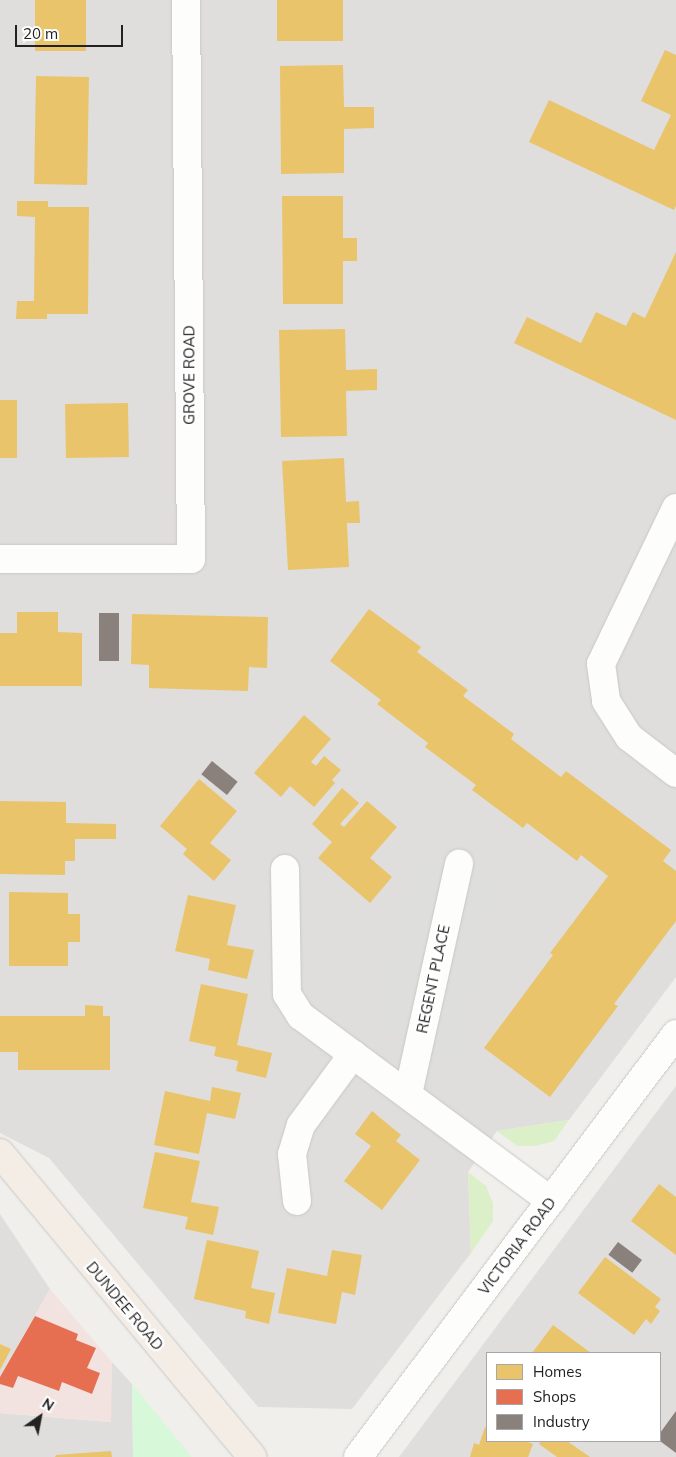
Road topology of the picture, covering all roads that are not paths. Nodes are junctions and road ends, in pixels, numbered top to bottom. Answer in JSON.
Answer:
{"nodes":[{"id":1,"x":186,"y":0,"type":"edge"},
{"id":2,"x":676,"y":508,"type":"edge"},
{"id":3,"x":0,"y":559,"type":"edge"},
{"id":4,"x":676,"y":773,"type":"edge"},
{"id":5,"x":458,"y":864,"type":"dead end"},
{"id":6,"x":285,"y":869,"type":"dead end"},
{"id":7,"x":676,"y":1034,"type":"edge"},
{"id":8,"x":353,"y":1054,"type":"junction"},
{"id":9,"x":408,"y":1094,"type":"junction"},
{"id":10,"x":0,"y":1153,"type":"edge"},
{"id":11,"x":297,"y":1201,"type":"dead end"},
{"id":12,"x":551,"y":1201,"type":"junction"},
{"id":13,"x":252,"y":1457,"type":"edge"},
{"id":14,"x":358,"y":1457,"type":"edge"}],
"edges":[{"from":1,"to":3,"type":"street","name":"GROVE ROAD"},
{"from":2,"to":4,"type":"street"},
{"from":5,"to":9,"type":"street","name":"REGENT PLACE"},
{"from":6,"to":8,"type":"street"},
{"from":7,"to":12,"type":"street","name":"VICTORIA ROAD"},
{"from":8,"to":9,"type":"street"},
{"from":8,"to":11,"type":"street"},
{"from":9,"to":12,"type":"street"},
{"from":10,"to":13,"type":"main road","name":"DUNDEE ROAD"},
{"from":12,"to":14,"type":"street","name":"VICTORIA ROAD"}]}
